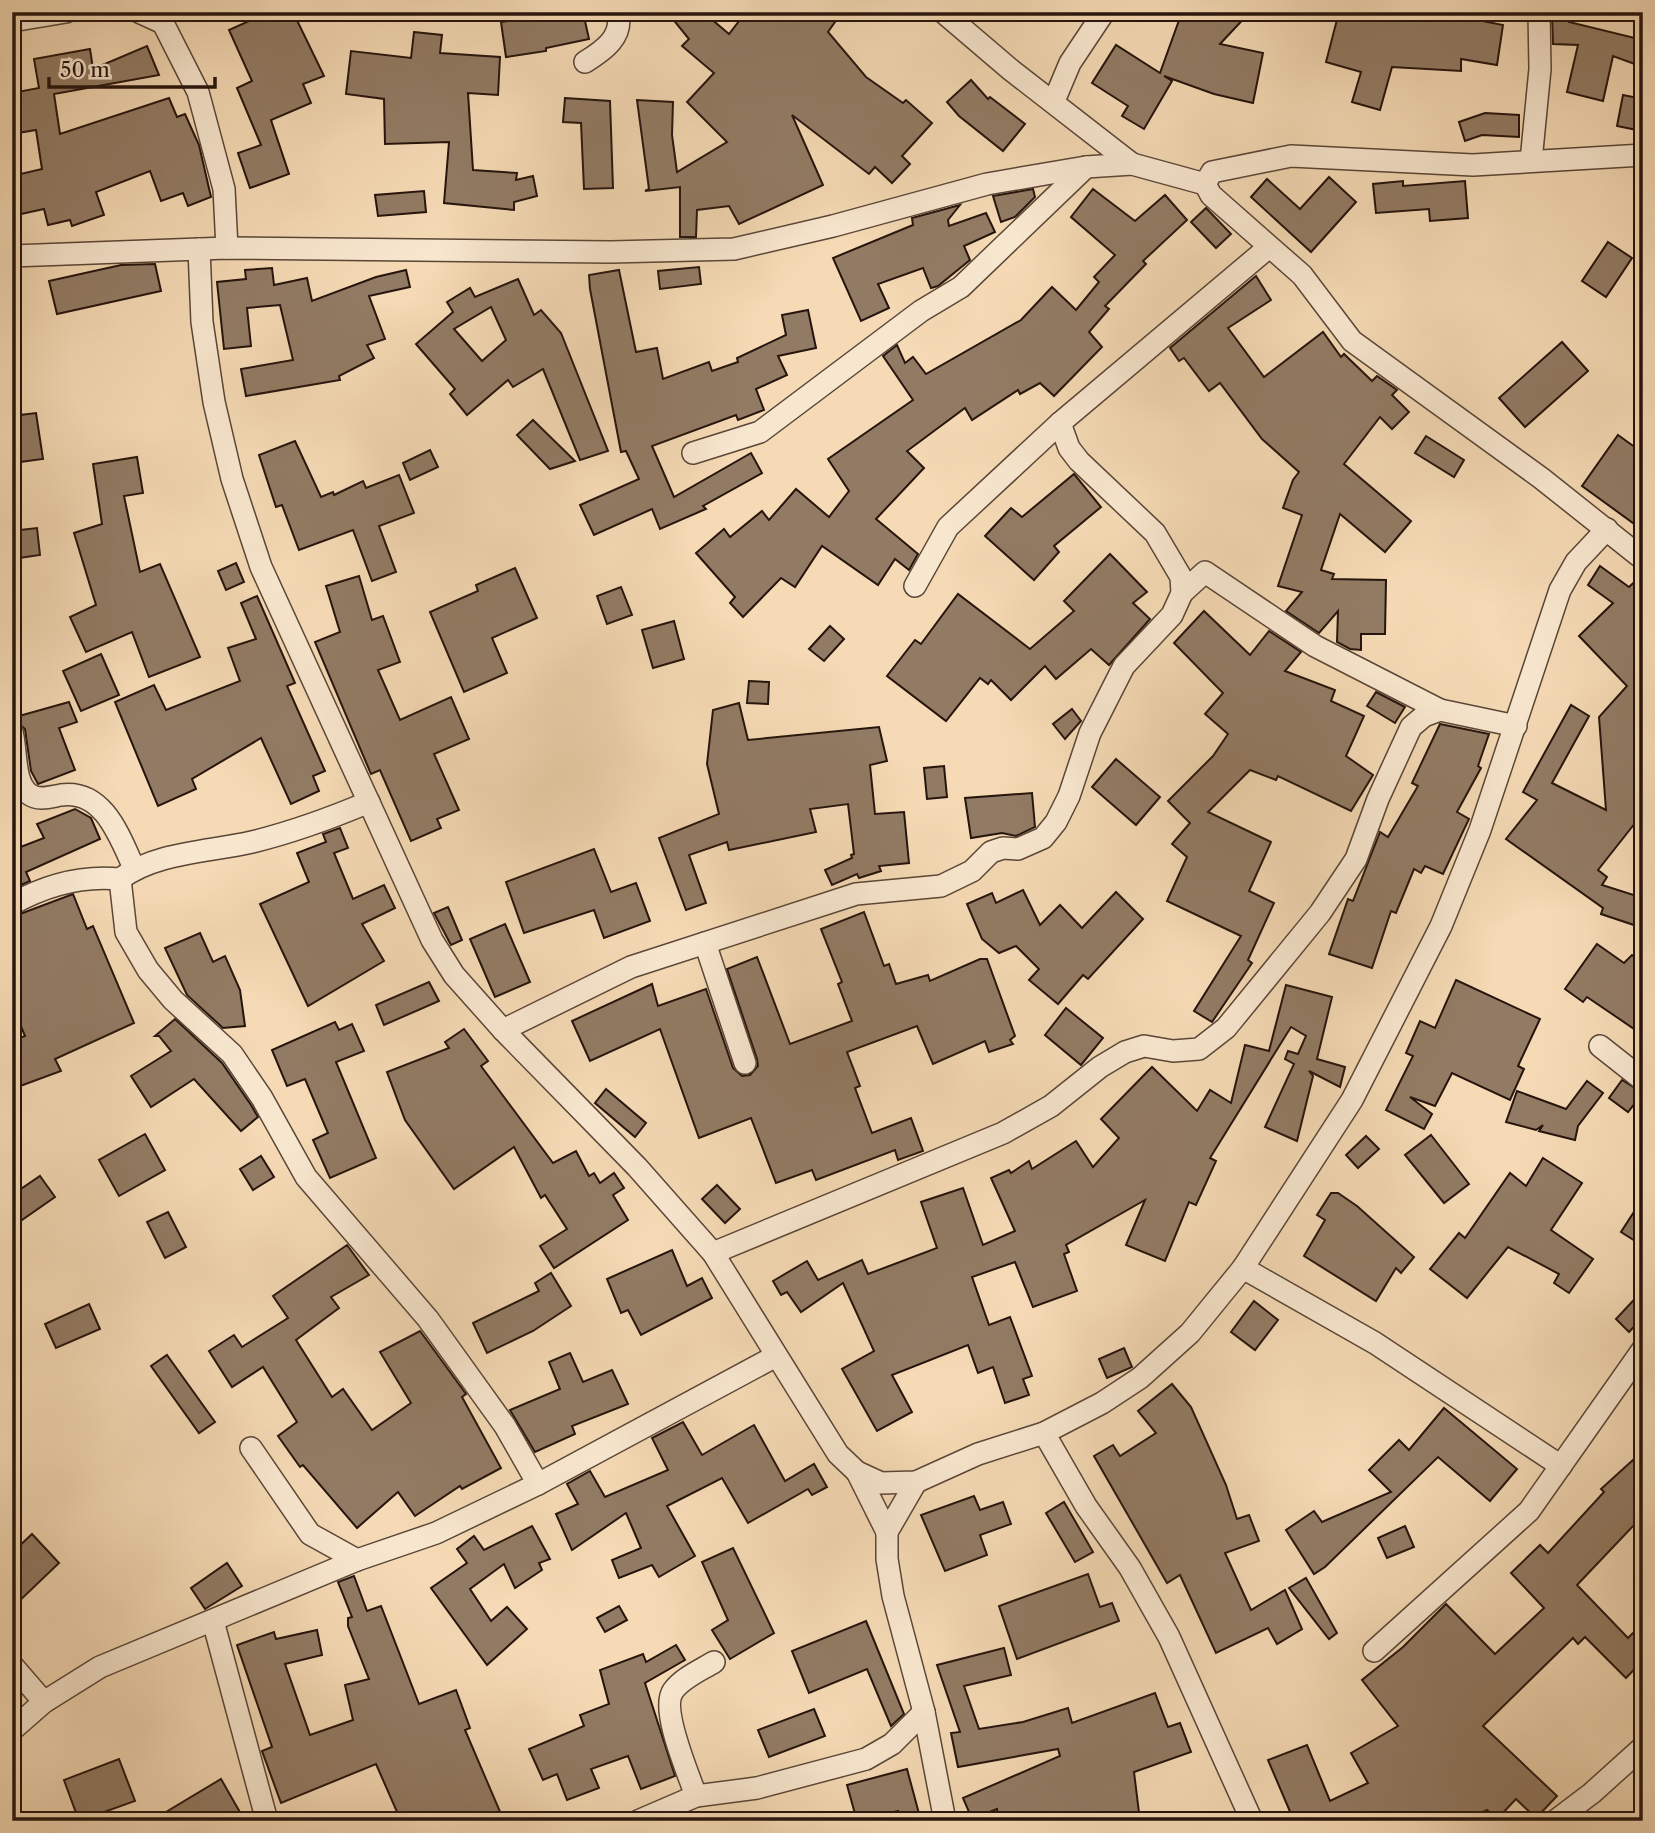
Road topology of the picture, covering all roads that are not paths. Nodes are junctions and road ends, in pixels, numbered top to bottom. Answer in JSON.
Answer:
{"nodes":[{"id":1,"x":66,"y":12,"type":"edge"},
{"id":2,"x":139,"y":12,"type":"edge"},
{"id":3,"x":617,"y":12,"type":"edge"},
{"id":4,"x":943,"y":12,"type":"edge"},
{"id":5,"x":1104,"y":12,"type":"edge"},
{"id":6,"x":1539,"y":12,"type":"edge"},
{"id":7,"x":12,"y":21,"type":"edge"},
{"id":8,"x":584,"y":62,"type":"dead end"},
{"id":9,"x":1054,"y":101,"type":"junction"},
{"id":10,"x":1643,"y":155,"type":"edge"},
{"id":11,"x":1531,"y":161,"type":"junction"},
{"id":12,"x":1132,"y":164,"type":"junction"},
{"id":13,"x":1086,"y":167,"type":"junction"},
{"id":14,"x":1205,"y":184,"type":"junction"},
{"id":15,"x":1269,"y":247,"type":"junction"},
{"id":16,"x":227,"y":248,"type":"junction"},
{"id":17,"x":199,"y":249,"type":"junction"},
{"id":18,"x":12,"y":256,"type":"edge"},
{"id":19,"x":1060,"y":423,"type":"junction"},
{"id":20,"x":693,"y":453,"type":"dead end"},
{"id":21,"x":1607,"y":529,"type":"junction"},
{"id":22,"x":1643,"y":559,"type":"edge"},
{"id":23,"x":915,"y":586,"type":"dead end"},
{"id":24,"x":1182,"y":593,"type":"junction"},
{"id":25,"x":1440,"y":710,"type":"junction"},
{"id":26,"x":1516,"y":726,"type":"junction"},
{"id":27,"x":12,"y":732,"type":"edge"},
{"id":28,"x":369,"y":802,"type":"junction"},
{"id":29,"x":127,"y":874,"type":"junction"},
{"id":30,"x":12,"y":904,"type":"edge"},
{"id":31,"x":705,"y":943,"type":"junction"},
{"id":32,"x":503,"y":1030,"type":"junction"},
{"id":33,"x":1600,"y":1046,"type":"dead end"},
{"id":34,"x":745,"y":1063,"type":"dead end"},
{"id":35,"x":1643,"y":1080,"type":"edge"},
{"id":36,"x":713,"y":1253,"type":"junction"},
{"id":37,"x":1243,"y":1268,"type":"junction"},
{"id":38,"x":1643,"y":1349,"type":"edge"},
{"id":39,"x":776,"y":1356,"type":"junction"},
{"id":40,"x":1044,"y":1433,"type":"junction"},
{"id":41,"x":251,"y":1448,"type":"dead end"},
{"id":42,"x":1561,"y":1466,"type":"junction"},
{"id":43,"x":857,"y":1472,"type":"junction"},
{"id":44,"x":916,"y":1482,"type":"junction"},
{"id":45,"x":538,"y":1484,"type":"junction"},
{"id":46,"x":887,"y":1532,"type":"junction"},
{"id":47,"x":357,"y":1560,"type":"junction"},
{"id":48,"x":214,"y":1621,"type":"junction"},
{"id":49,"x":1374,"y":1651,"type":"dead end"},
{"id":50,"x":714,"y":1662,"type":"dead end"},
{"id":51,"x":12,"y":1665,"type":"edge"},
{"id":52,"x":44,"y":1702,"type":"junction"},
{"id":53,"x":924,"y":1712,"type":"junction"},
{"id":54,"x":12,"y":1730,"type":"edge"},
{"id":55,"x":1643,"y":1747,"type":"edge"},
{"id":56,"x":696,"y":1796,"type":"junction"},
{"id":57,"x":267,"y":1821,"type":"edge"},
{"id":58,"x":638,"y":1821,"type":"edge"},
{"id":59,"x":945,"y":1821,"type":"edge"},
{"id":60,"x":1252,"y":1821,"type":"edge"},
{"id":61,"x":1555,"y":1821,"type":"edge"}],
"edges":[{"from":1,"to":7,"type":"street"},
{"from":2,"to":16,"type":"street"},
{"from":3,"to":8,"type":"street"},
{"from":4,"to":9,"type":"street"},
{"from":5,"to":9,"type":"street"},
{"from":6,"to":11,"type":"street"},
{"from":9,"to":12,"type":"street"},
{"from":10,"to":11,"type":"street"},
{"from":11,"to":14,"type":"street"},
{"from":12,"to":13,"type":"street"},
{"from":12,"to":14,"type":"street"},
{"from":13,"to":16,"type":"street"},
{"from":13,"to":20,"type":"street"},
{"from":14,"to":15,"type":"street"},
{"from":15,"to":19,"type":"street"},
{"from":15,"to":21,"type":"street"},
{"from":16,"to":17,"type":"street"},
{"from":17,"to":18,"type":"street"},
{"from":17,"to":28,"type":"street"},
{"from":19,"to":23,"type":"street"},
{"from":19,"to":24,"type":"street"},
{"from":21,"to":22,"type":"street"},
{"from":21,"to":26,"type":"street"},
{"from":24,"to":25,"type":"street"},
{"from":24,"to":31,"type":"street"},
{"from":25,"to":26,"type":"street"},
{"from":25,"to":36,"type":"street"},
{"from":26,"to":37,"type":"street"},
{"from":27,"to":29,"type":"street"},
{"from":28,"to":29,"type":"street"},
{"from":28,"to":32,"type":"street"},
{"from":29,"to":30,"type":"street"},
{"from":29,"to":45,"type":"street"},
{"from":31,"to":32,"type":"street"},
{"from":31,"to":34,"type":"street"},
{"from":32,"to":36,"type":"street"},
{"from":33,"to":35,"type":"street"},
{"from":36,"to":39,"type":"street"},
{"from":37,"to":40,"type":"street"},
{"from":37,"to":42,"type":"street"},
{"from":38,"to":42,"type":"street"},
{"from":39,"to":43,"type":"street"},
{"from":39,"to":45,"type":"street"},
{"from":40,"to":44,"type":"street"},
{"from":40,"to":60,"type":"street"},
{"from":41,"to":47,"type":"street"},
{"from":42,"to":49,"type":"street"},
{"from":43,"to":44,"type":"street"},
{"from":43,"to":46,"type":"street"},
{"from":44,"to":46,"type":"street"},
{"from":45,"to":47,"type":"street"},
{"from":46,"to":53,"type":"street"},
{"from":47,"to":48,"type":"street"},
{"from":48,"to":52,"type":"street"},
{"from":48,"to":57,"type":"street"},
{"from":50,"to":56,"type":"street"},
{"from":51,"to":52,"type":"street"},
{"from":52,"to":54,"type":"street"},
{"from":53,"to":56,"type":"street"},
{"from":53,"to":59,"type":"street"},
{"from":55,"to":61,"type":"street"},
{"from":56,"to":58,"type":"street"}]}
